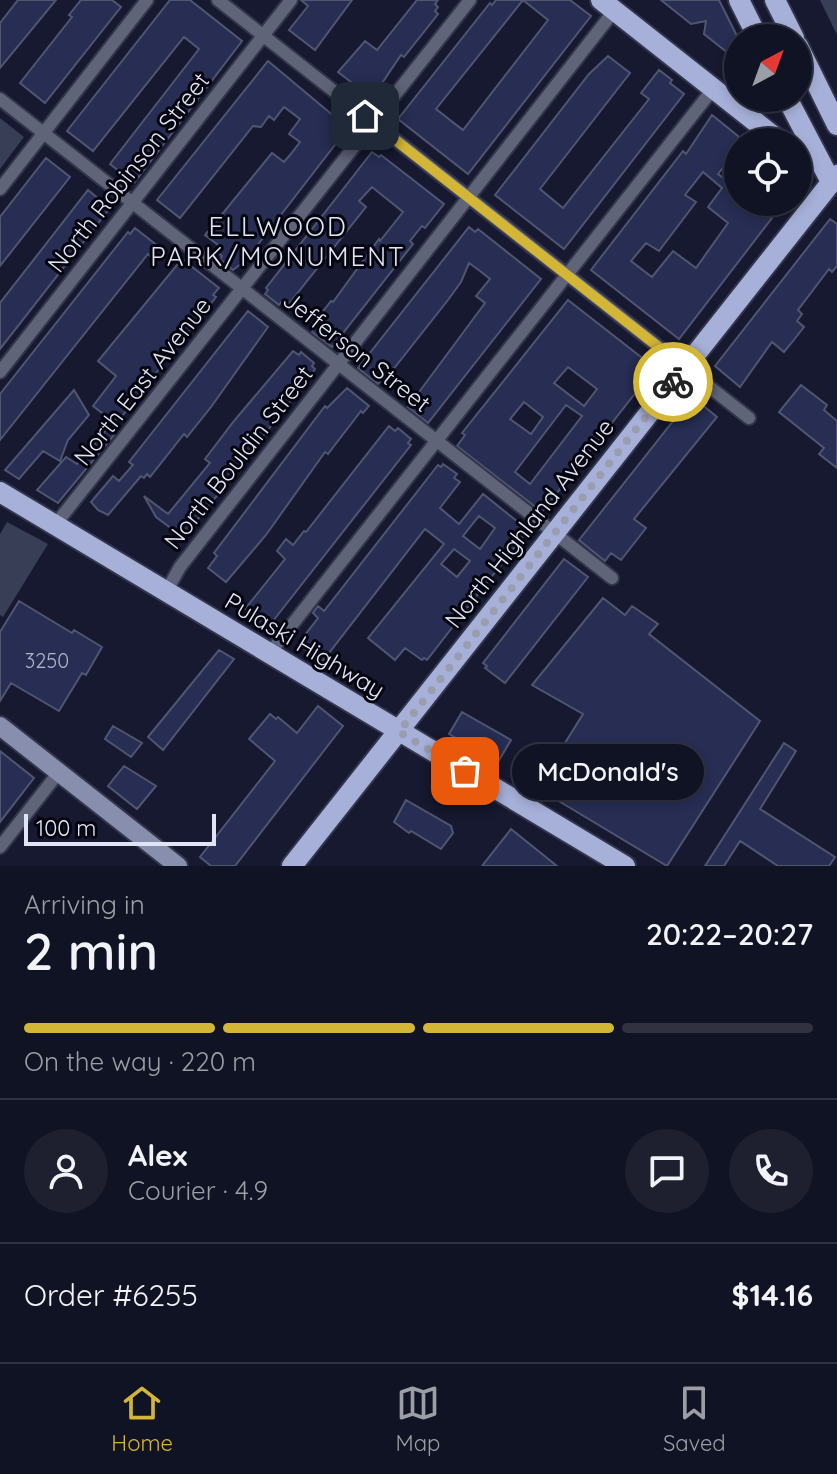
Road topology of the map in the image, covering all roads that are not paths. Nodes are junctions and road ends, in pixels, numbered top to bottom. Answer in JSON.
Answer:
{"nodes":[{"id":1,"x":147,"y":0,"type":"edge"},
{"id":2,"x":218,"y":0,"type":"edge"},
{"id":3,"x":291,"y":0,"type":"edge"},
{"id":4,"x":470,"y":0,"type":"edge"},
{"id":5,"x":739,"y":0,"type":"edge"},
{"id":6,"x":775,"y":0,"type":"edge"},
{"id":7,"x":607,"y":5,"type":"edge"},
{"id":8,"x":751,"y":24,"type":"edge"},
{"id":9,"x":787,"y":24,"type":"edge"},
{"id":10,"x":264,"y":36,"type":"junction"},
{"id":11,"x":812,"y":74,"type":"edge"},
{"id":12,"x":713,"y":89,"type":"junction"},
{"id":13,"x":0,"y":99,"type":"edge"},
{"id":14,"x":795,"y":112,"type":"edge"},
{"id":15,"x":373,"y":122,"type":"junction"},
{"id":16,"x":837,"y":125,"type":"edge"},
{"id":17,"x":763,"y":128,"type":"edge"},
{"id":18,"x":44,"y":133,"type":"junction"},
{"id":19,"x":812,"y":164,"type":"edge"},
{"id":20,"x":835,"y":180,"type":"edge"},
{"id":21,"x":0,"y":189,"type":"edge"},
{"id":22,"x":469,"y":197,"type":"junction"},
{"id":23,"x":132,"y":202,"type":"junction"},
{"id":24,"x":567,"y":275,"type":"junction"},
{"id":25,"x":243,"y":289,"type":"junction"},
{"id":26,"x":339,"y":364,"type":"junction"},
{"id":27,"x":684,"y":367,"type":"junction"},
{"id":28,"x":0,"y":372,"type":"edge"},
{"id":29,"x":749,"y":418,"type":"dead end"},
{"id":30,"x":436,"y":441,"type":"junction"},
{"id":31,"x":0,"y":492,"type":"edge"},
{"id":32,"x":55,"y":525,"type":"junction"},
{"id":33,"x":554,"y":533,"type":"junction"},
{"id":34,"x":612,"y":578,"type":"dead end"},
{"id":35,"x":166,"y":592,"type":"junction"},
{"id":36,"x":269,"y":654,"type":"junction"},
{"id":37,"x":0,"y":726,"type":"edge"},
{"id":38,"x":399,"y":732,"type":"junction"},
{"id":39,"x":59,"y":772,"type":"junction"},
{"id":40,"x":0,"y":847,"type":"edge"},
{"id":41,"x":178,"y":866,"type":"edge"},
{"id":42,"x":292,"y":866,"type":"edge"},
{"id":43,"x":625,"y":866,"type":"edge"}],
"edges":[{"from":1,"to":18,"type":"street"},
{"from":2,"to":10,"type":"street"},
{"from":3,"to":10,"type":"street","name":"North Robinson Street"},
{"from":4,"to":15,"type":"street","name":"North East Avenue"},
{"from":5,"to":8,"type":"main road"},
{"from":6,"to":9,"type":"main road"},
{"from":7,"to":12,"type":"main road"},
{"from":7,"to":22,"type":"street","name":"North Bouldin Street"},
{"from":10,"to":15,"type":"street"},
{"from":10,"to":23,"type":"street","name":"North Robinson Street"},
{"from":11,"to":16,"type":"main road"},
{"from":12,"to":17,"type":"main road"},
{"from":12,"to":24,"type":"street"},
{"from":13,"to":18,"type":"street","name":"Jefferson Street"},
{"from":14,"to":20,"type":"main road"},
{"from":15,"to":22,"type":"street"},
{"from":15,"to":25,"type":"street","name":"North East Avenue"},
{"from":18,"to":21,"type":"street"},
{"from":18,"to":23,"type":"street","name":"Jefferson Street"},
{"from":19,"to":20,"type":"main road"},
{"from":20,"to":27,"type":"main road","name":"North Highland Avenue"},
{"from":22,"to":24,"type":"street"},
{"from":22,"to":26,"type":"street","name":"North Bouldin Street"},
{"from":23,"to":25,"type":"street","name":"Jefferson Street"},
{"from":23,"to":28,"type":"street","name":"North Robinson Street"},
{"from":24,"to":27,"type":"street"},
{"from":24,"to":30,"type":"street"},
{"from":25,"to":26,"type":"street","name":"Jefferson Street"},
{"from":25,"to":32,"type":"street","name":"North East Avenue"},
{"from":26,"to":30,"type":"street","name":"Jefferson Street"},
{"from":26,"to":35,"type":"street","name":"North Bouldin Street"},
{"from":27,"to":29,"type":"street"},
{"from":27,"to":33,"type":"main road","name":"North Highland Avenue"},
{"from":30,"to":33,"type":"street","name":"Jefferson Street"},
{"from":30,"to":36,"type":"street"},
{"from":31,"to":32,"type":"main road","name":"Pulaski Highway"},
{"from":32,"to":35,"type":"main road","name":"Pulaski Highway"},
{"from":33,"to":34,"type":"street","name":"Jefferson Street"},
{"from":33,"to":38,"type":"main road","name":"North Highland Avenue"},
{"from":35,"to":36,"type":"main road","name":"Pulaski Highway"},
{"from":36,"to":38,"type":"main road","name":"Pulaski Highway"},
{"from":37,"to":39,"type":"main road"},
{"from":38,"to":42,"type":"main road","name":"North Highland Avenue"},
{"from":38,"to":43,"type":"main road","name":"Pulaski Highway"},
{"from":39,"to":40,"type":"street"},
{"from":39,"to":41,"type":"main road"}]}
